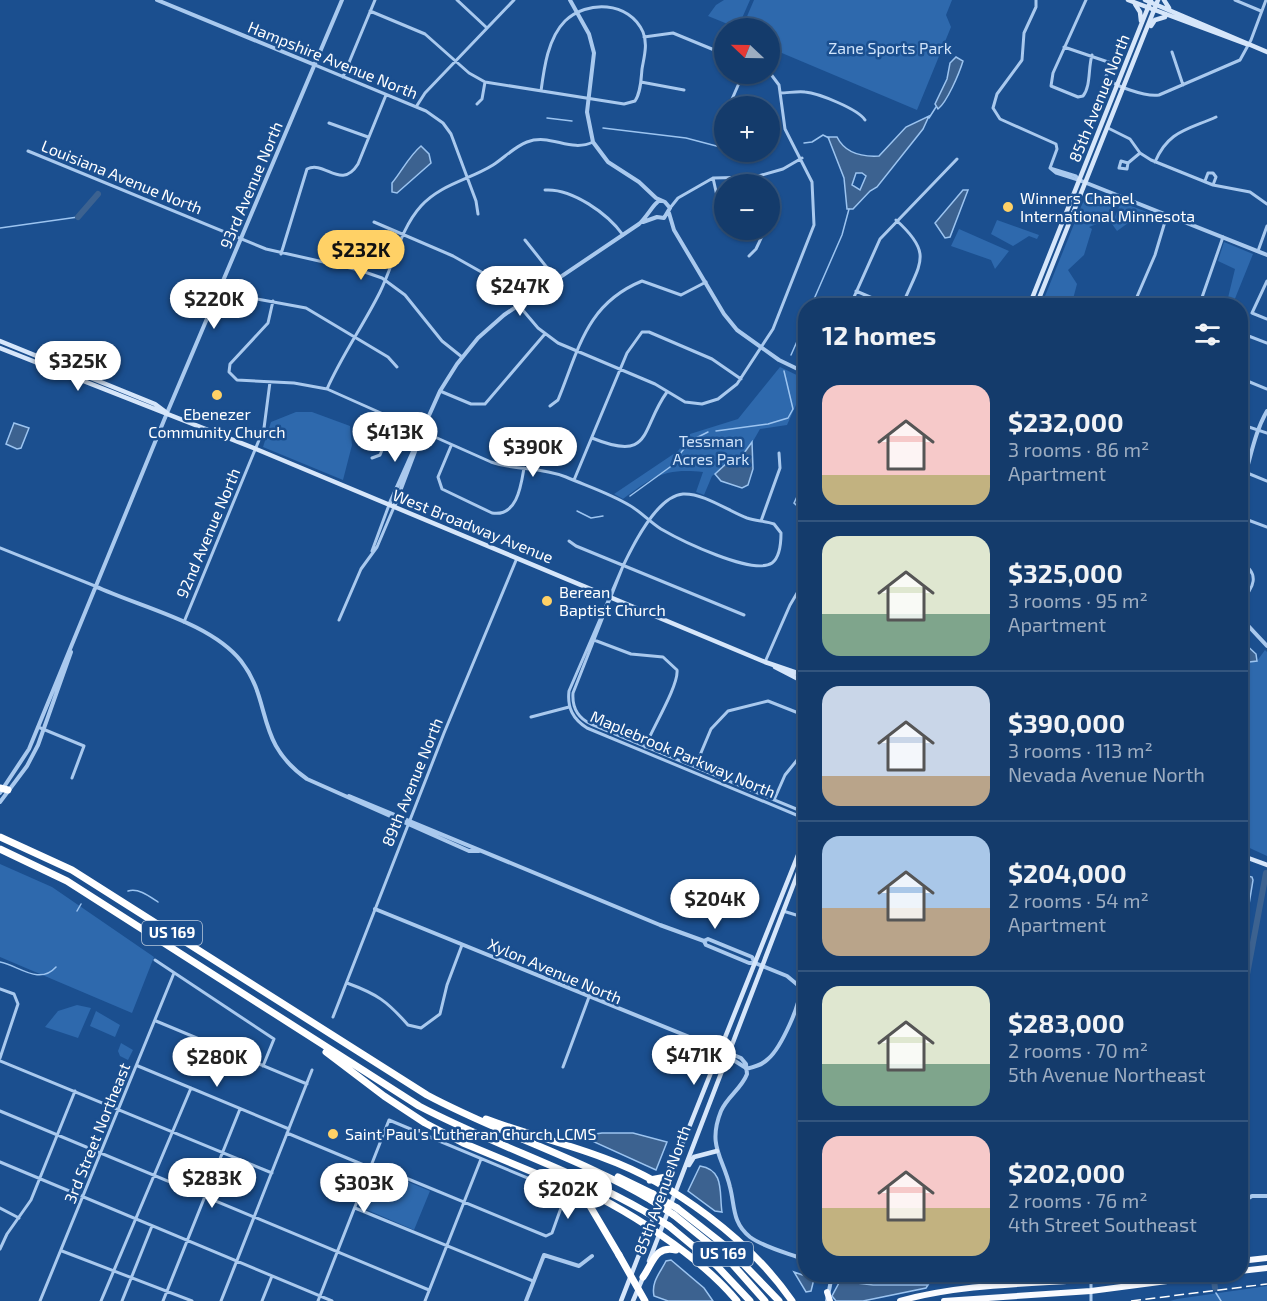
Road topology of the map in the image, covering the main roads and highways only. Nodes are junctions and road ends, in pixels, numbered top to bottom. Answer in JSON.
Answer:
{"nodes":[{"id":1,"x":1128,"y":0,"type":"edge"},
{"id":2,"x":1164,"y":0,"type":"edge"},
{"id":3,"x":1149,"y":1,"type":"edge"},
{"id":4,"x":1157,"y":2,"type":"edge"},
{"id":5,"x":1148,"y":8,"type":"junction"},
{"id":6,"x":1154,"y":11,"type":"junction"},
{"id":7,"x":1174,"y":12,"type":"junction"},
{"id":8,"x":1172,"y":18,"type":"junction"},
{"id":9,"x":1141,"y":25,"type":"junction"},
{"id":10,"x":1249,"y":45,"type":"junction"},
{"id":11,"x":1267,"y":52,"type":"edge"},
{"id":12,"x":1135,"y":58,"type":"junction"},
{"id":13,"x":1046,"y":267,"type":"junction"},
{"id":14,"x":1052,"y":269,"type":"junction"},
{"id":15,"x":1032,"y":298,"type":"edge"},
{"id":16,"x":1039,"y":298,"type":"edge"},
{"id":17,"x":0,"y":341,"type":"edge"},
{"id":18,"x":0,"y":348,"type":"edge"},
{"id":19,"x":167,"y":413,"type":"junction"},
{"id":20,"x":768,"y":663,"type":"junction"},
{"id":21,"x":798,"y":673,"type":"edge"},
{"id":22,"x":798,"y":679,"type":"edge"},
{"id":23,"x":0,"y":837,"type":"edge"},
{"id":24,"x":0,"y":849,"type":"edge"},
{"id":25,"x":0,"y":854,"type":"edge"},
{"id":26,"x":798,"y":854,"type":"edge"},
{"id":27,"x":1248,"y":858,"type":"edge"},
{"id":28,"x":1267,"y":865,"type":"edge"},
{"id":29,"x":42,"y":868,"type":"junction"},
{"id":30,"x":798,"y":872,"type":"edge"},
{"id":31,"x":286,"y":1021,"type":"junction"},
{"id":32,"x":312,"y":1023,"type":"junction"},
{"id":33,"x":306,"y":1034,"type":"junction"},
{"id":34,"x":427,"y":1095,"type":"junction"},
{"id":35,"x":694,"y":1141,"type":"junction"},
{"id":36,"x":462,"y":1143,"type":"junction"},
{"id":37,"x":681,"y":1149,"type":"junction"},
{"id":38,"x":717,"y":1151,"type":"road end"},
{"id":39,"x":707,"y":1154,"type":"junction"},
{"id":40,"x":649,"y":1179,"type":"junction"},
{"id":41,"x":681,"y":1180,"type":"junction"},
{"id":42,"x":665,"y":1189,"type":"junction"},
{"id":43,"x":675,"y":1195,"type":"junction"},
{"id":44,"x":675,"y":1212,"type":"junction"},
{"id":45,"x":649,"y":1228,"type":"junction"},
{"id":46,"x":659,"y":1235,"type":"junction"},
{"id":47,"x":680,"y":1251,"type":"junction"},
{"id":48,"x":1267,"y":1258,"type":"edge"},
{"id":49,"x":1248,"y":1260,"type":"edge"},
{"id":50,"x":1267,"y":1268,"type":"edge"},
{"id":51,"x":1248,"y":1270,"type":"edge"},
{"id":52,"x":643,"y":1277,"type":"junction"},
{"id":53,"x":1037,"y":1282,"type":"edge"},
{"id":54,"x":1160,"y":1282,"type":"edge"},
{"id":55,"x":827,"y":1292,"type":"road end"},
{"id":56,"x":621,"y":1301,"type":"edge"},
{"id":57,"x":633,"y":1301,"type":"edge"},
{"id":58,"x":645,"y":1301,"type":"edge"},
{"id":59,"x":737,"y":1301,"type":"edge"},
{"id":60,"x":750,"y":1301,"type":"edge"},
{"id":61,"x":765,"y":1301,"type":"edge"},
{"id":62,"x":779,"y":1301,"type":"edge"},
{"id":63,"x":792,"y":1301,"type":"edge"},
{"id":64,"x":829,"y":1301,"type":"edge"},
{"id":65,"x":900,"y":1301,"type":"edge"},
{"id":66,"x":944,"y":1301,"type":"edge"}],
"edges":[{"from":1,"to":5,"type":"main road"},
{"from":1,"to":9,"type":"main road"},
{"from":2,"to":7,"type":"main road"},
{"from":3,"to":4,"type":"main road"},
{"from":3,"to":5,"type":"main road","name":"85th Avenue North"},
{"from":4,"to":6,"type":"main road","name":"85th Avenue North"},
{"from":4,"to":7,"type":"main road"},
{"from":5,"to":6,"type":"main road"},
{"from":5,"to":9,"type":"main road","name":"85th Avenue North"},
{"from":6,"to":8,"type":"main road"},
{"from":6,"to":12,"type":"main road","name":"85th Avenue North"},
{"from":7,"to":10,"type":"main road"},
{"from":8,"to":10,"type":"main road"},
{"from":8,"to":12,"type":"main road"},
{"from":9,"to":13,"type":"main road","name":"85th Avenue North"},
{"from":10,"to":11,"type":"main road"},
{"from":12,"to":14,"type":"main road","name":"85th Avenue North"},
{"from":13,"to":14,"type":"main road"},
{"from":13,"to":15,"type":"main road","name":"85th Avenue North"},
{"from":14,"to":16,"type":"main road","name":"85th Avenue North"},
{"from":17,"to":19,"type":"main road","name":"West Broadway Avenue"},
{"from":18,"to":19,"type":"main road","name":"West Broadway Avenue"},
{"from":19,"to":20,"type":"main road","name":"West Broadway Avenue"},
{"from":20,"to":21,"type":"main road","name":"West Broadway Avenue"},
{"from":20,"to":22,"type":"main road","name":"West Broadway Avenue"},
{"from":23,"to":32,"type":"highway","number":"US 169"},
{"from":24,"to":29,"type":"highway","number":"US 169"},
{"from":25,"to":29,"type":"highway"},
{"from":26,"to":37,"type":"main road","name":"85th Avenue North"},
{"from":27,"to":28,"type":"main road"},
{"from":29,"to":31,"type":"highway","number":"US 169"},
{"from":30,"to":35,"type":"main road","name":"85th Avenue North"},
{"from":31,"to":33,"type":"highway","number":"US 169"},
{"from":31,"to":36,"type":"highway"},
{"from":32,"to":33,"type":"highway"},
{"from":32,"to":34,"type":"highway","number":"US 169"},
{"from":33,"to":60,"type":"highway","number":"US 169","bridge":true},
{"from":34,"to":40,"type":"highway"},
{"from":34,"to":44,"type":"highway","number":"US 169","bridge":true},
{"from":35,"to":39,"type":"main road"},
{"from":35,"to":41,"type":"main road","name":"85th Avenue North"},
{"from":36,"to":45,"type":"highway"},
{"from":36,"to":58,"type":"highway","bridge":true},
{"from":37,"to":40,"type":"highway"},
{"from":37,"to":42,"type":"main road","name":"85th Avenue North"},
{"from":38,"to":39,"type":"main road"},
{"from":39,"to":41,"type":"main road"},
{"from":40,"to":42,"type":"highway"},
{"from":41,"to":43,"type":"main road","name":"85th Avenue North"},
{"from":42,"to":43,"type":"highway"},
{"from":42,"to":45,"type":"main road","name":"85th Avenue North"},
{"from":43,"to":46,"type":"main road","name":"85th Avenue North"},
{"from":43,"to":63,"type":"highway"},
{"from":44,"to":61,"type":"highway","number":"US 169"},
{"from":44,"to":62,"type":"highway"},
{"from":45,"to":46,"type":"highway"},
{"from":45,"to":56,"type":"main road","name":"85th Avenue North"},
{"from":46,"to":47,"type":"highway"},
{"from":46,"to":52,"type":"main road","name":"85th Avenue North"},
{"from":47,"to":52,"type":"highway"},
{"from":47,"to":59,"type":"highway"},
{"from":48,"to":49,"type":"highway"},
{"from":50,"to":51,"type":"highway"},
{"from":52,"to":57,"type":"main road","name":"85th Avenue North"},
{"from":53,"to":65,"type":"highway"},
{"from":54,"to":66,"type":"highway"},
{"from":55,"to":64,"type":"highway"}]}
